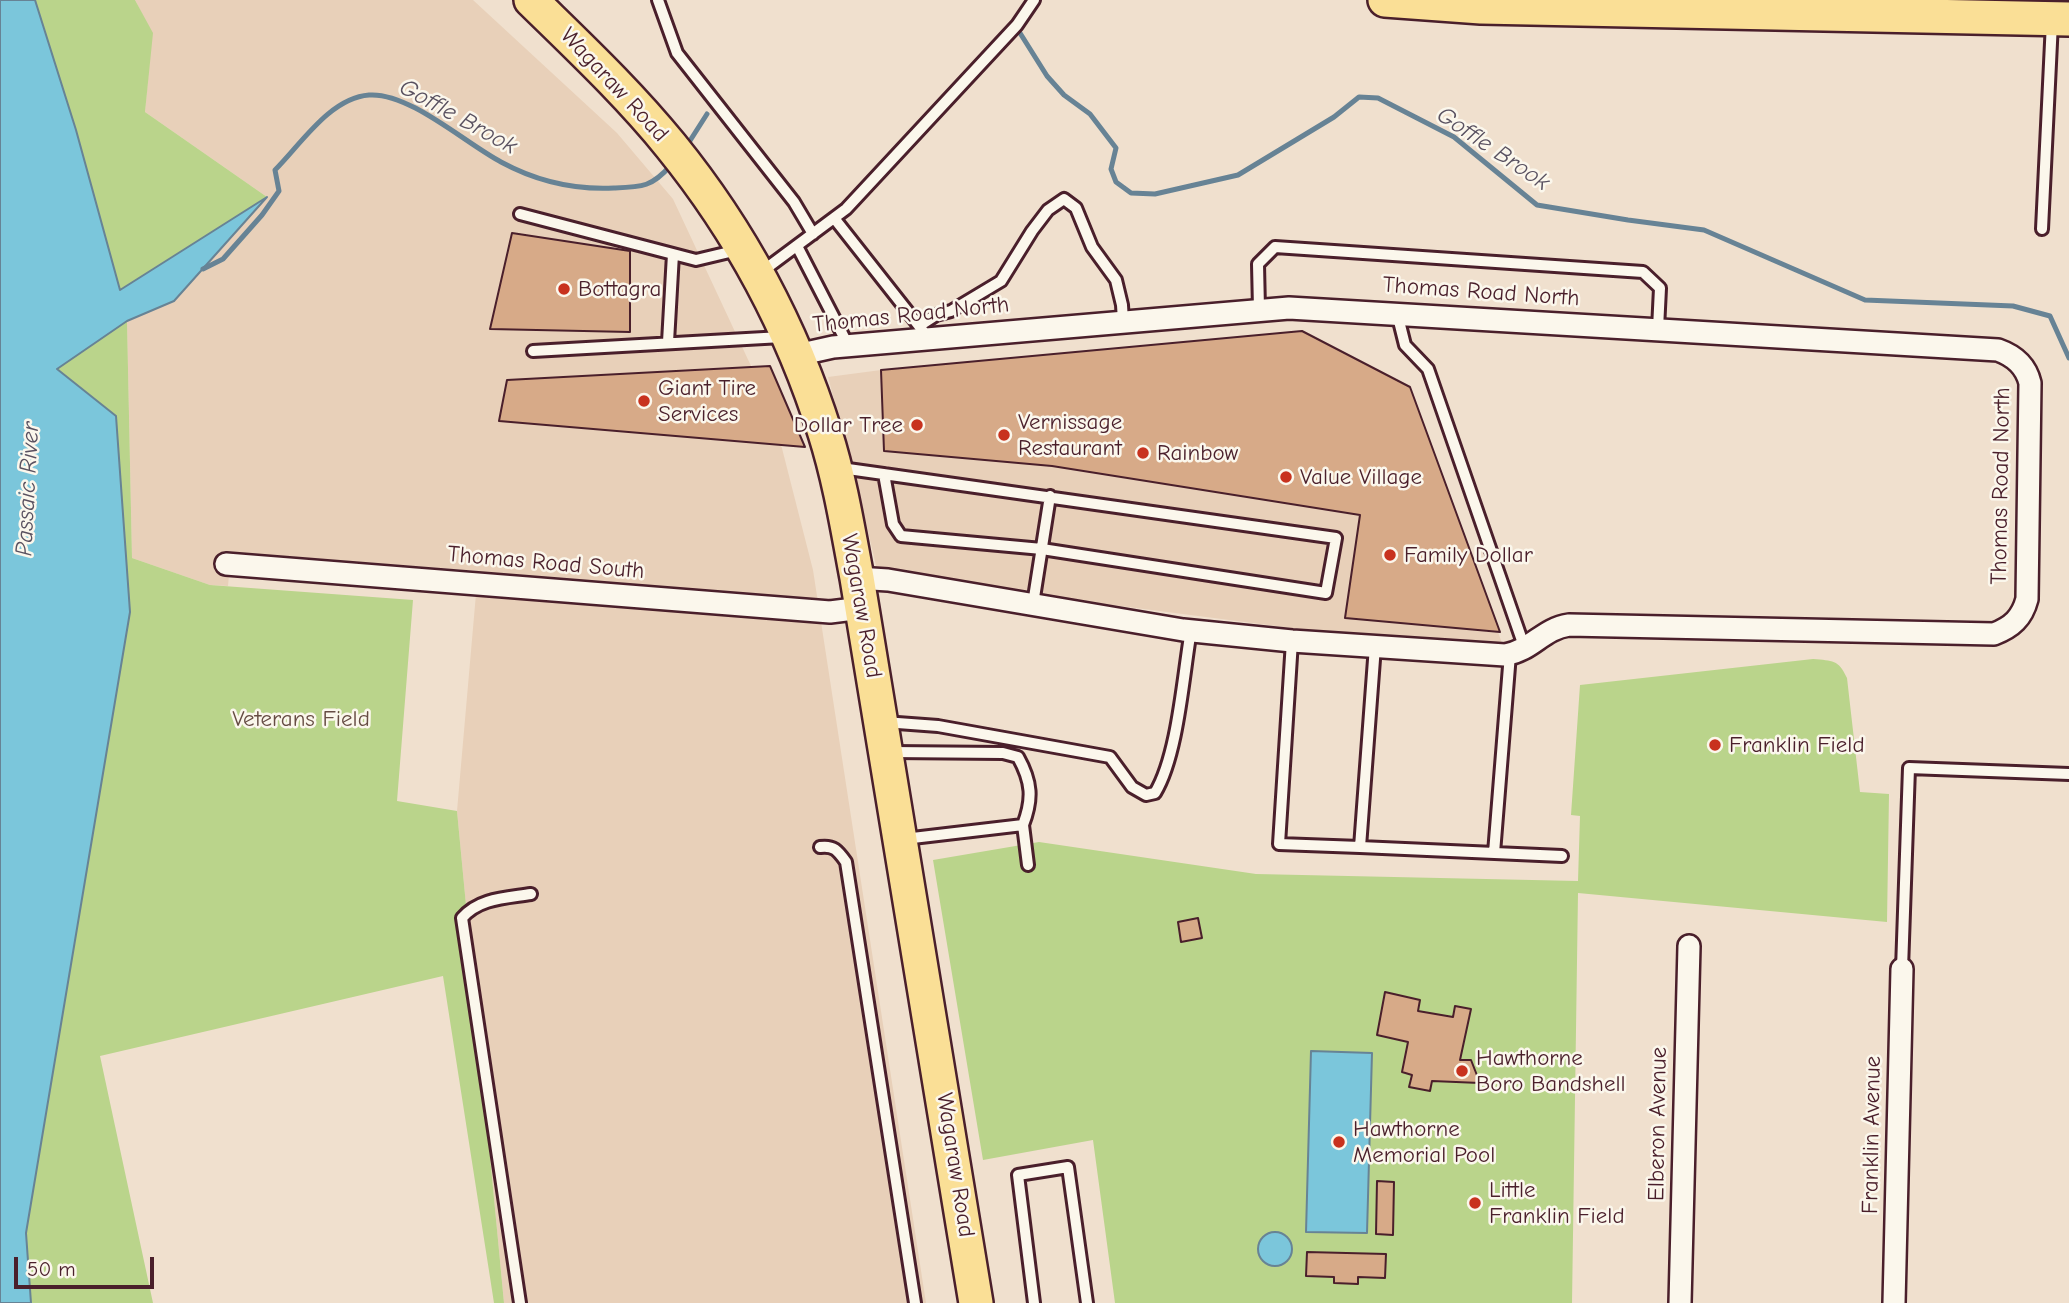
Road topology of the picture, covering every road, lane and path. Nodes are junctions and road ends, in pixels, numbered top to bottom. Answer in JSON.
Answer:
{"nodes":[{"id":1,"x":531,"y":0,"type":"edge"},
{"id":2,"x":658,"y":0,"type":"edge"},
{"id":3,"x":1034,"y":0,"type":"edge"},
{"id":4,"x":1385,"y":0,"type":"edge"},
{"id":5,"x":1537,"y":4,"type":"edge"},
{"id":6,"x":2061,"y":19,"type":"edge"},
{"id":7,"x":520,"y":214,"type":"dead end"},
{"id":8,"x":834,"y":218,"type":"junction"},
{"id":9,"x":2042,"y":229,"type":"dead end"},
{"id":10,"x":813,"y":234,"type":"junction"},
{"id":11,"x":797,"y":246,"type":"junction"},
{"id":12,"x":673,"y":254,"type":"junction"},
{"id":13,"x":751,"y":262,"type":"junction"},
{"id":14,"x":1259,"y":309,"type":"junction"},
{"id":15,"x":1397,"y":313,"type":"junction"},
{"id":16,"x":1123,"y":321,"type":"junction"},
{"id":17,"x":1658,"y":329,"type":"junction"},
{"id":18,"x":924,"y":332,"type":"junction"},
{"id":19,"x":668,"y":342,"type":"junction"},
{"id":20,"x":848,"y":345,"type":"junction"},
{"id":21,"x":793,"y":346,"type":"junction"},
{"id":22,"x":533,"y":351,"type":"dead end"},
{"id":23,"x":834,"y":467,"type":"junction"},
{"id":24,"x":884,"y":474,"type":"junction"},
{"id":25,"x":1050,"y":496,"type":"junction"},
{"id":26,"x":1042,"y":549,"type":"junction"},
{"id":27,"x":226,"y":564,"type":"dead end"},
{"id":28,"x":860,"y":593,"type":"junction"},
{"id":29,"x":1033,"y":604,"type":"junction"},
{"id":30,"x":1191,"y":631,"type":"junction"},
{"id":31,"x":1292,"y":641,"type":"junction"},
{"id":32,"x":1375,"y":646,"type":"junction"},
{"id":33,"x":1518,"y":651,"type":"junction"},
{"id":34,"x":884,"y":737,"type":"junction"},
{"id":35,"x":2069,"y":774,"type":"edge"},
{"id":36,"x":1023,"y":825,"type":"junction"},
{"id":37,"x":901,"y":839,"type":"junction"},
{"id":38,"x":820,"y":847,"type":"dead end"},
{"id":39,"x":1360,"y":847,"type":"junction"},
{"id":40,"x":1494,"y":853,"type":"junction"},
{"id":41,"x":1562,"y":856,"type":"dead end"},
{"id":42,"x":1028,"y":865,"type":"dead end"},
{"id":43,"x":531,"y":894,"type":"dead end"},
{"id":44,"x":1689,"y":946,"type":"dead end"},
{"id":45,"x":1902,"y":969,"type":"joint"},
{"id":46,"x":520,"y":1303,"type":"edge"},
{"id":47,"x":915,"y":1303,"type":"edge"},
{"id":48,"x":976,"y":1303,"type":"edge"},
{"id":49,"x":1034,"y":1303,"type":"edge"},
{"id":50,"x":1087,"y":1303,"type":"edge"},
{"id":51,"x":1680,"y":1303,"type":"edge"},
{"id":52,"x":1894,"y":1303,"type":"edge"}],
"edges":[{"from":1,"to":13,"type":"main road","name":"Wagaraw Road"},
{"from":2,"to":10,"type":"lane"},
{"from":3,"to":8,"type":"lane"},
{"from":4,"to":5,"type":"main road"},
{"from":5,"to":6,"type":"main road"},
{"from":6,"to":9,"type":"lane"},
{"from":7,"to":12,"type":"lane"},
{"from":8,"to":10,"type":"lane"},
{"from":8,"to":18,"type":"lane"},
{"from":10,"to":11,"type":"lane"},
{"from":11,"to":13,"type":"lane"},
{"from":11,"to":20,"type":"lane"},
{"from":12,"to":13,"type":"lane"},
{"from":12,"to":19,"type":"lane"},
{"from":13,"to":21,"type":"main road","name":"Wagaraw Road"},
{"from":14,"to":15,"type":"street","name":"Thomas Road North"},
{"from":14,"to":16,"type":"street","name":"Thomas Road North"},
{"from":14,"to":17,"type":"lane"},
{"from":15,"to":17,"type":"street","name":"Thomas Road North"},
{"from":15,"to":33,"type":"lane"},
{"from":16,"to":18,"type":"street","name":"Thomas Road North"},
{"from":16,"to":18,"type":"lane"},
{"from":17,"to":33,"type":"street","name":"Thomas Road North"},
{"from":18,"to":20,"type":"street","name":"Thomas Road North"},
{"from":19,"to":21,"type":"lane"},
{"from":19,"to":22,"type":"lane"},
{"from":20,"to":21,"type":"street","name":"Thomas Road North"},
{"from":21,"to":23,"type":"main road","name":"Wagaraw Road"},
{"from":23,"to":24,"type":"lane"},
{"from":23,"to":28,"type":"main road","name":"Wagaraw Road"},
{"from":24,"to":25,"type":"lane"},
{"from":24,"to":26,"type":"lane"},
{"from":25,"to":26,"type":"lane"},
{"from":25,"to":26,"type":"lane"},
{"from":26,"to":29,"type":"lane"},
{"from":27,"to":28,"type":"street","name":"Thomas Road South"},
{"from":28,"to":29,"type":"street"},
{"from":28,"to":34,"type":"main road","name":"Wagaraw Road"},
{"from":29,"to":30,"type":"street"},
{"from":30,"to":31,"type":"street"},
{"from":30,"to":34,"type":"lane"},
{"from":31,"to":32,"type":"street"},
{"from":31,"to":39,"type":"lane"},
{"from":32,"to":33,"type":"street"},
{"from":32,"to":39,"type":"lane"},
{"from":33,"to":40,"type":"lane"},
{"from":34,"to":36,"type":"lane"},
{"from":34,"to":37,"type":"main road","name":"Wagaraw Road"},
{"from":35,"to":45,"type":"lane"},
{"from":36,"to":37,"type":"lane"},
{"from":36,"to":42,"type":"lane"},
{"from":37,"to":48,"type":"main road","name":"Wagaraw Road"},
{"from":38,"to":47,"type":"lane"},
{"from":39,"to":40,"type":"lane"},
{"from":40,"to":41,"type":"lane"},
{"from":43,"to":46,"type":"lane"},
{"from":44,"to":51,"type":"street","name":"Elberon Avenue"},
{"from":45,"to":52,"type":"street","name":"Franklin Avenue"},
{"from":49,"to":50,"type":"lane"}]}
